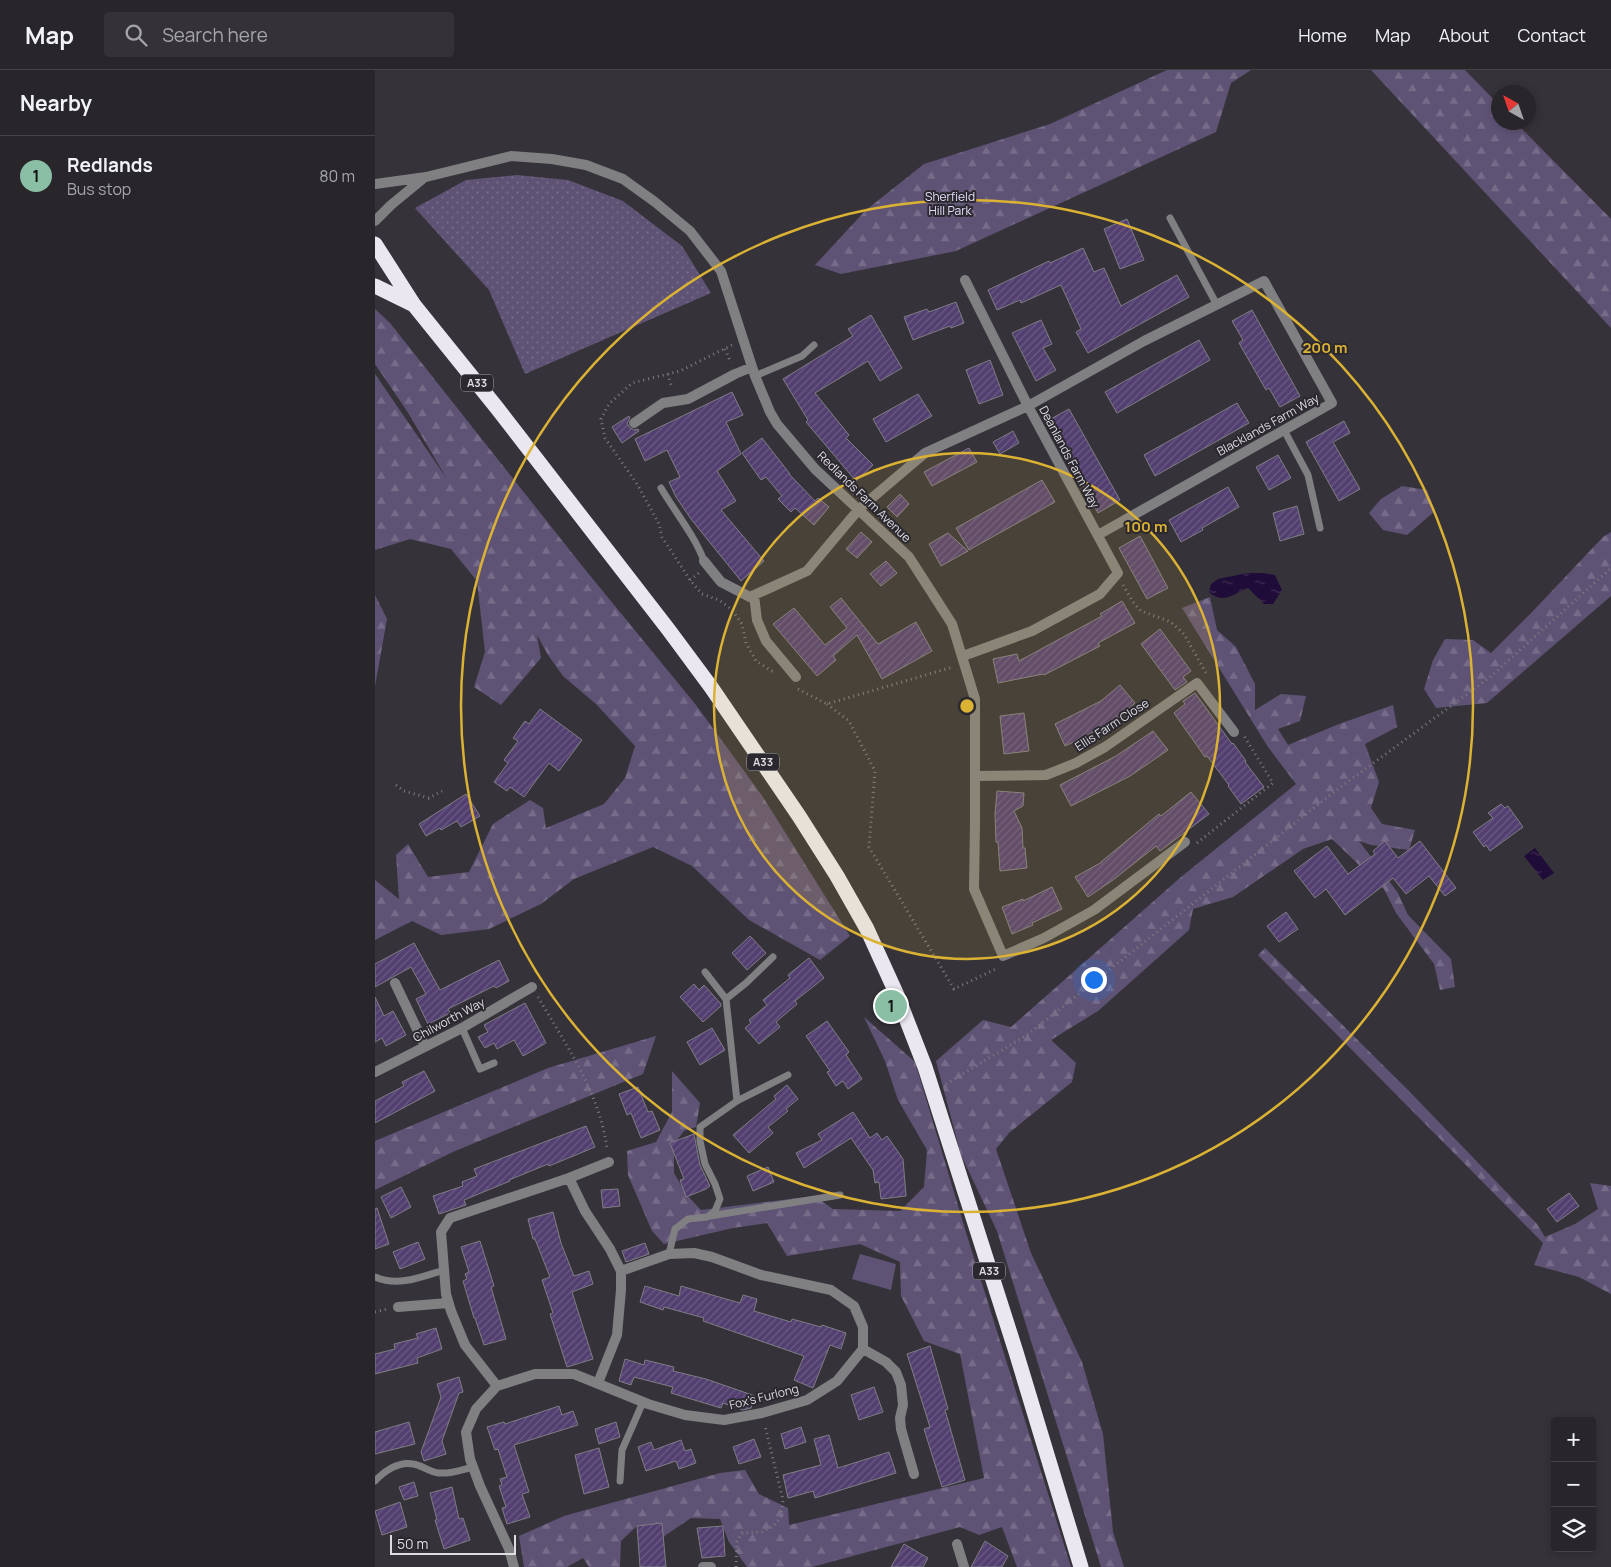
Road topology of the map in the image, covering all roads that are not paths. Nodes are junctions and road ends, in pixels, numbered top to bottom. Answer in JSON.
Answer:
{"nodes":[{"id":1,"x":426,"y":177,"type":"junction"},
{"id":2,"x":375,"y":184,"type":"edge"},
{"id":3,"x":1170,"y":218,"type":"dead end"},
{"id":4,"x":375,"y":221,"type":"edge"},
{"id":5,"x":375,"y":244,"type":"edge"},
{"id":6,"x":965,"y":280,"type":"dead end"},
{"id":7,"x":375,"y":286,"type":"edge"},
{"id":8,"x":414,"y":305,"type":"junction"},
{"id":9,"x":1217,"y":305,"type":"junction"},
{"id":10,"x":815,"y":345,"type":"dead end"},
{"id":11,"x":754,"y":372,"type":"junction"},
{"id":12,"x":1028,"y":406,"type":"junction"},
{"id":13,"x":633,"y":423,"type":"dead end"},
{"id":14,"x":1284,"y":430,"type":"junction"},
{"id":15,"x":661,"y":488,"type":"dead end"},
{"id":16,"x":859,"y":509,"type":"junction"},
{"id":17,"x":1320,"y":528,"type":"dead end"},
{"id":18,"x":1098,"y":535,"type":"junction"},
{"id":19,"x":704,"y":561,"type":"joint"},
{"id":20,"x":754,"y":595,"type":"junction"},
{"id":21,"x":963,"y":656,"type":"junction"},
{"id":22,"x":794,"y":681,"type":"road end"},
{"id":23,"x":1238,"y":733,"type":"road end"},
{"id":24,"x":975,"y":776,"type":"junction"},
{"id":25,"x":1190,"y":843,"type":"road end"},
{"id":26,"x":773,"y":957,"type":"dead end"},
{"id":27,"x":705,"y":972,"type":"dead end"},
{"id":28,"x":395,"y":983,"type":"dead end"},
{"id":29,"x":532,"y":986,"type":"road end"},
{"id":30,"x":726,"y":999,"type":"junction"},
{"id":31,"x":462,"y":1028,"type":"junction"},
{"id":32,"x":425,"y":1046,"type":"junction"},
{"id":33,"x":494,"y":1063,"type":"dead end"},
{"id":34,"x":375,"y":1072,"type":"edge"},
{"id":35,"x":788,"y":1075,"type":"dead end"},
{"id":36,"x":737,"y":1101,"type":"junction"},
{"id":37,"x":609,"y":1162,"type":"road end"},
{"id":38,"x":569,"y":1178,"type":"junction"},
{"id":39,"x":840,"y":1194,"type":"dead end"},
{"id":40,"x":707,"y":1217,"type":"junction"},
{"id":41,"x":669,"y":1254,"type":"junction"},
{"id":42,"x":444,"y":1270,"type":"junction"},
{"id":43,"x":621,"y":1271,"type":"junction"},
{"id":44,"x":375,"y":1278,"type":"edge"},
{"id":45,"x":449,"y":1303,"type":"junction"},
{"id":46,"x":398,"y":1307,"type":"dead end"},
{"id":47,"x":863,"y":1349,"type":"junction"},
{"id":48,"x":598,"y":1383,"type":"junction"},
{"id":49,"x":497,"y":1386,"type":"junction"},
{"id":50,"x":643,"y":1402,"type":"junction"},
{"id":51,"x":473,"y":1466,"type":"junction"},
{"id":52,"x":914,"y":1474,"type":"dead end"},
{"id":53,"x":375,"y":1481,"type":"edge"},
{"id":54,"x":620,"y":1481,"type":"dead end"},
{"id":55,"x":957,"y":1544,"type":"dead end"},
{"id":56,"x":514,"y":1567,"type":"edge"},
{"id":57,"x":703,"y":1567,"type":"edge"},
{"id":58,"x":711,"y":1567,"type":"edge"},
{"id":59,"x":964,"y":1567,"type":"edge"},
{"id":60,"x":1081,"y":1567,"type":"edge"}],
"edges":[{"from":1,"to":2,"type":"street","name":"Redlands Farm Avenue"},
{"from":1,"to":4,"type":"street","name":"Redlands Farm Avenue"},
{"from":1,"to":11,"type":"street","name":"Redlands Farm Avenue"},
{"from":3,"to":9,"type":"lane"},
{"from":5,"to":8,"type":"highway","number":"A33"},
{"from":6,"to":12,"type":"street"},
{"from":7,"to":8,"type":"highway","number":"A33"},
{"from":8,"to":60,"type":"highway","number":"A33"},
{"from":9,"to":12,"type":"street","name":"Blacklands Farm Way"},
{"from":9,"to":14,"type":"street","name":"Blacklands Farm Way"},
{"from":10,"to":11,"type":"lane"},
{"from":11,"to":13,"type":"street"},
{"from":11,"to":16,"type":"street","name":"Redlands Farm Avenue"},
{"from":12,"to":16,"type":"street","name":"Blacklands Farm Way"},
{"from":12,"to":18,"type":"street","name":"Deanlands Farm Way"},
{"from":14,"to":17,"type":"lane"},
{"from":14,"to":18,"type":"street","name":"Blacklands Farm Way"},
{"from":15,"to":19,"type":"lane"},
{"from":16,"to":20,"type":"street","name":"Blacklands Farm Way"},
{"from":16,"to":21,"type":"street","name":"Redlands Farm Avenue"},
{"from":18,"to":21,"type":"street","name":"Deanlands Farm Way"},
{"from":19,"to":20,"type":"street"},
{"from":20,"to":22,"type":"street"},
{"from":21,"to":24,"type":"street","name":"Redlands Farm Avenue"},
{"from":23,"to":24,"type":"street","name":"Ellis Farm Close"},
{"from":24,"to":25,"type":"street","name":"Redlands Farm Avenue"},
{"from":26,"to":30,"type":"lane"},
{"from":27,"to":30,"type":"lane"},
{"from":28,"to":32,"type":"street"},
{"from":29,"to":31,"type":"street","name":"Chilworth Way"},
{"from":30,"to":36,"type":"lane"},
{"from":31,"to":32,"type":"street","name":"Chilworth Way"},
{"from":31,"to":33,"type":"lane"},
{"from":32,"to":34,"type":"street","name":"Chilworth Way"},
{"from":35,"to":36,"type":"lane"},
{"from":36,"to":40,"type":"lane"},
{"from":37,"to":38,"type":"street"},
{"from":38,"to":42,"type":"street"},
{"from":38,"to":43,"type":"street"},
{"from":39,"to":40,"type":"lane"},
{"from":40,"to":41,"type":"lane"},
{"from":41,"to":43,"type":"street"},
{"from":41,"to":47,"type":"street"},
{"from":42,"to":44,"type":"lane"},
{"from":42,"to":45,"type":"street"},
{"from":43,"to":48,"type":"street"},
{"from":45,"to":46,"type":"street"},
{"from":45,"to":49,"type":"street"},
{"from":47,"to":50,"type":"street","name":"Fox's Furlong"},
{"from":47,"to":52,"type":"street"},
{"from":48,"to":49,"type":"street","name":"Fox's Furlong"},
{"from":48,"to":50,"type":"street","name":"Fox's Furlong"},
{"from":49,"to":51,"type":"street"},
{"from":50,"to":54,"type":"lane"},
{"from":51,"to":53,"type":"lane"},
{"from":51,"to":56,"type":"street"},
{"from":55,"to":59,"type":"street"},
{"from":57,"to":58,"type":"street"}]}
